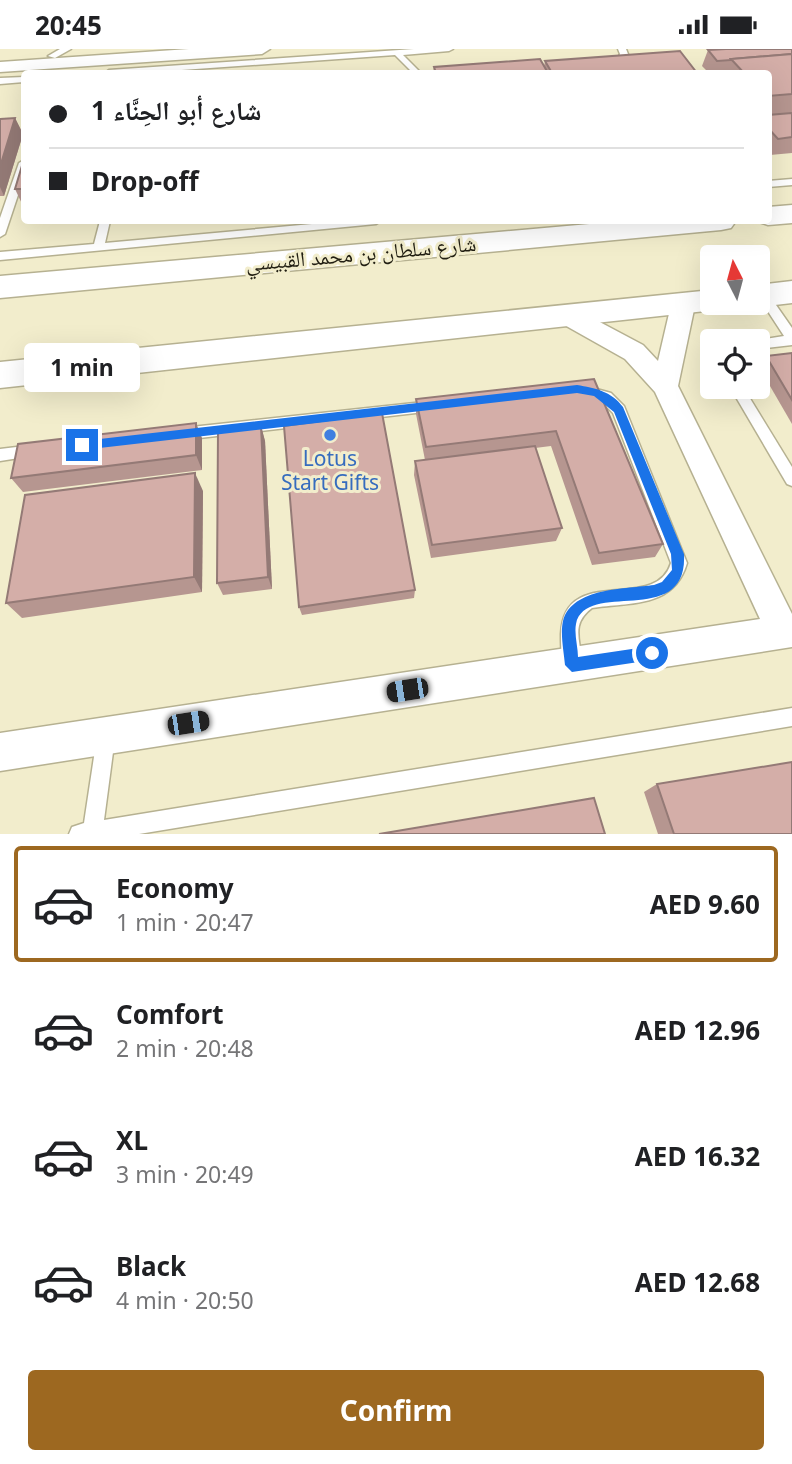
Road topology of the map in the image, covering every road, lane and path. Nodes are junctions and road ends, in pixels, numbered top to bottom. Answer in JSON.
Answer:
{"nodes":[{"id":1,"x":161,"y":49,"type":"edge"},
{"id":2,"x":262,"y":49,"type":"edge"},
{"id":3,"x":449,"y":49,"type":"edge"},
{"id":4,"x":622,"y":49,"type":"edge"},
{"id":5,"x":60,"y":53,"type":"edge"},
{"id":6,"x":397,"y":53,"type":"junction"},
{"id":7,"x":0,"y":60,"type":"edge"},
{"id":8,"x":592,"y":65,"type":"edge"},
{"id":9,"x":0,"y":68,"type":"edge"},
{"id":10,"x":213,"y":70,"type":"edge"},
{"id":11,"x":415,"y":70,"type":"edge"},
{"id":12,"x":21,"y":80,"type":"edge"},
{"id":13,"x":0,"y":81,"type":"edge"},
{"id":14,"x":21,"y":172,"type":"edge"},
{"id":15,"x":792,"y":182,"type":"edge"},
{"id":16,"x":772,"y":184,"type":"edge"},
{"id":17,"x":792,"y":214,"type":"edge"},
{"id":18,"x":772,"y":216,"type":"edge"},
{"id":19,"x":104,"y":224,"type":"edge"},
{"id":20,"x":203,"y":224,"type":"edge"},
{"id":21,"x":343,"y":224,"type":"edge"},
{"id":22,"x":688,"y":224,"type":"edge"},
{"id":23,"x":0,"y":234,"type":"edge"},
{"id":24,"x":202,"y":237,"type":"junction"},
{"id":25,"x":99,"y":246,"type":"junction"},
{"id":26,"x":0,"y":256,"type":"edge"},
{"id":27,"x":0,"y":287,"type":"edge"},
{"id":28,"x":771,"y":295,"type":"edge"},
{"id":29,"x":698,"y":303,"type":"edge"},
{"id":30,"x":570,"y":317,"type":"junction"},
{"id":31,"x":792,"y":339,"type":"edge"},
{"id":32,"x":770,"y":342,"type":"edge"},
{"id":33,"x":0,"y":375,"type":"edge"},
{"id":34,"x":665,"y":386,"type":"junction"},
{"id":35,"x":563,"y":391,"type":"edge"},
{"id":36,"x":743,"y":399,"type":"edge"},
{"id":37,"x":453,"y":403,"type":"edge"},
{"id":38,"x":165,"y":436,"type":"edge"},
{"id":39,"x":55,"y":449,"type":"edge"},
{"id":40,"x":0,"y":455,"type":"edge"},
{"id":41,"x":792,"y":480,"type":"edge"},
{"id":42,"x":788,"y":632,"type":"edge"},
{"id":43,"x":572,"y":665,"type":"junction"},
{"id":44,"x":792,"y":717,"type":"edge"},
{"id":45,"x":106,"y":736,"type":"junction"},
{"id":46,"x":0,"y":752,"type":"edge"},
{"id":47,"x":86,"y":833,"type":"edge"}],
"edges":[{"from":1,"to":5,"type":"street"},
{"from":2,"to":9,"type":"street"},
{"from":3,"to":6,"type":"lane"},
{"from":4,"to":8,"type":"lane"},
{"from":5,"to":7,"type":"street"},
{"from":6,"to":10,"type":"lane"},
{"from":6,"to":11,"type":"lane"},
{"from":12,"to":13,"type":"lane"},
{"from":14,"to":23,"type":"lane"},
{"from":15,"to":16,"type":"lane"},
{"from":17,"to":18,"type":"main road"},
{"from":19,"to":25,"type":"lane"},
{"from":20,"to":24,"type":"lane"},
{"from":21,"to":24,"type":"lane"},
{"from":22,"to":27,"type":"main road","name":"شارع سلطان بن محمد القبيسي"},
{"from":24,"to":25,"type":"lane"},
{"from":25,"to":26,"type":"lane"},
{"from":28,"to":31,"type":"lane"},
{"from":29,"to":30,"type":"main road"},
{"from":29,"to":34,"type":"street"},
{"from":30,"to":33,"type":"main road"},
{"from":30,"to":34,"type":"street"},
{"from":31,"to":32,"type":"lane"},
{"from":34,"to":42,"type":"street"},
{"from":35,"to":43,"type":"lane"},
{"from":36,"to":41,"type":"lane"},
{"from":37,"to":38,"type":"lane"},
{"from":39,"to":40,"type":"lane"},
{"from":42,"to":43,"type":"street"},
{"from":43,"to":45,"type":"street"},
{"from":44,"to":47,"type":"lane"},
{"from":45,"to":46,"type":"street"},
{"from":45,"to":47,"type":"lane"}]}
